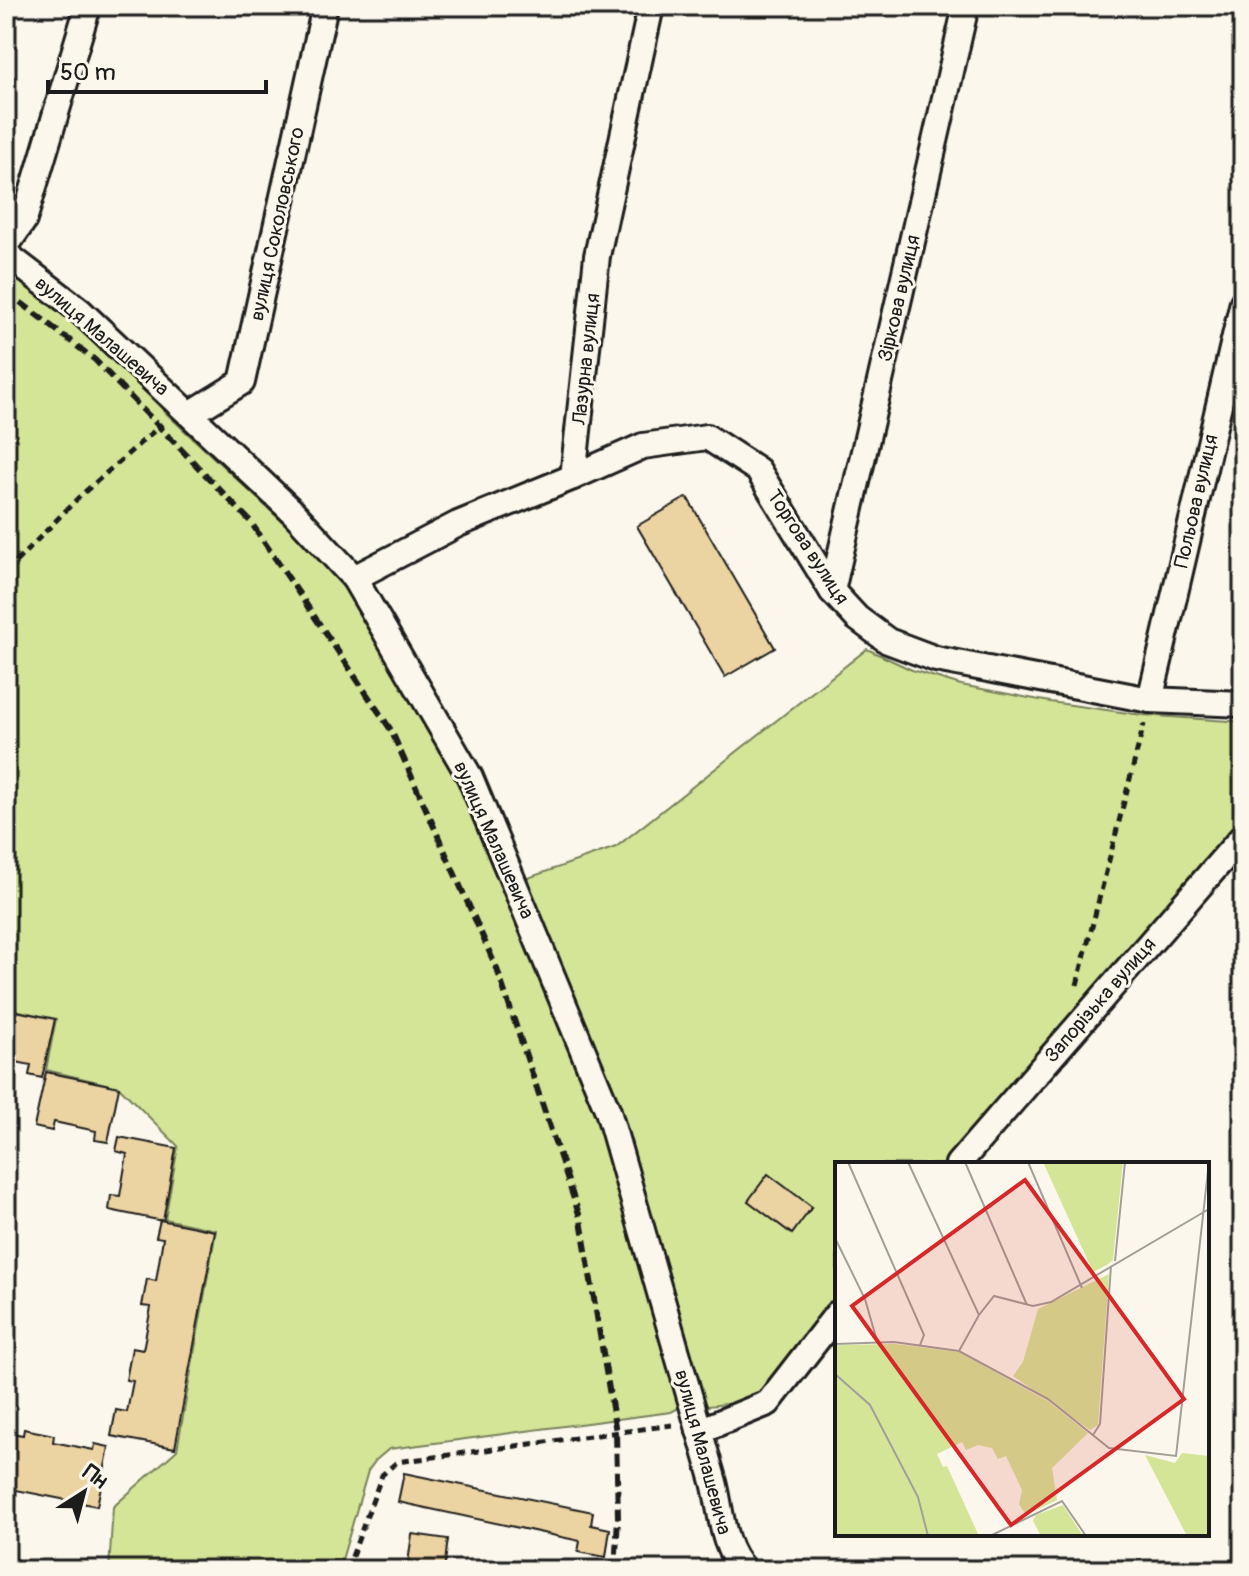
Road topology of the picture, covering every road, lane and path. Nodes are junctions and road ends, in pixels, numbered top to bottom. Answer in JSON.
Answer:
{"nodes":[{"id":1,"x":88,"y":6,"type":"edge"},
{"id":2,"x":325,"y":6,"type":"edge"},
{"id":3,"x":651,"y":6,"type":"edge"},
{"id":4,"x":966,"y":6,"type":"edge"},
{"id":5,"x":6,"y":246,"type":"edge"},
{"id":6,"x":6,"y":254,"type":"edge"},
{"id":7,"x":1243,"y":302,"type":"edge"},
{"id":8,"x":190,"y":414,"type":"junction"},
{"id":9,"x":573,"y":477,"type":"junction"},
{"id":10,"x":6,"y":572,"type":"edge"},
{"id":11,"x":354,"y":578,"type":"junction"},
{"id":12,"x":832,"y":591,"type":"junction"},
{"id":13,"x":1150,"y":700,"type":"junction"},
{"id":14,"x":1243,"y":704,"type":"edge"},
{"id":15,"x":1243,"y":836,"type":"edge"},
{"id":16,"x":1073,"y":1000,"type":"dead end"},
{"id":17,"x":960,"y":1162,"type":"edge"},
{"id":18,"x":835,"y":1317,"type":"edge"},
{"id":19,"x":698,"y":1426,"type":"junction"},
{"id":20,"x":347,"y":1570,"type":"edge"},
{"id":21,"x":744,"y":1570,"type":"edge"}],
"edges":[{"from":1,"to":5,"type":"street"},
{"from":2,"to":8,"type":"street","name":"вулиця Соколовського"},
{"from":3,"to":9,"type":"street","name":"Лазурна вулиця"},
{"from":4,"to":12,"type":"street","name":"Зіркова вулиця"},
{"from":6,"to":8,"type":"street","name":"вулиця Малашевича"},
{"from":7,"to":13,"type":"street","name":"Польова вулиця"},
{"from":8,"to":10,"type":"path"},
{"from":8,"to":11,"type":"street","name":"вулиця Малашевича"},
{"from":9,"to":11,"type":"street"},
{"from":9,"to":12,"type":"street","name":"Торгова вулиця"},
{"from":11,"to":19,"type":"street","name":"вулиця Малашевича"},
{"from":12,"to":13,"type":"street","name":"Торгова вулиця"},
{"from":13,"to":14,"type":"street","name":"Торгова вулиця"},
{"from":13,"to":16,"type":"path"},
{"from":15,"to":17,"type":"street","name":"Запорізька вулиця"},
{"from":18,"to":19,"type":"street"},
{"from":19,"to":20,"type":"path"},
{"from":19,"to":21,"type":"street","name":"вулиця Малашевича"}]}
